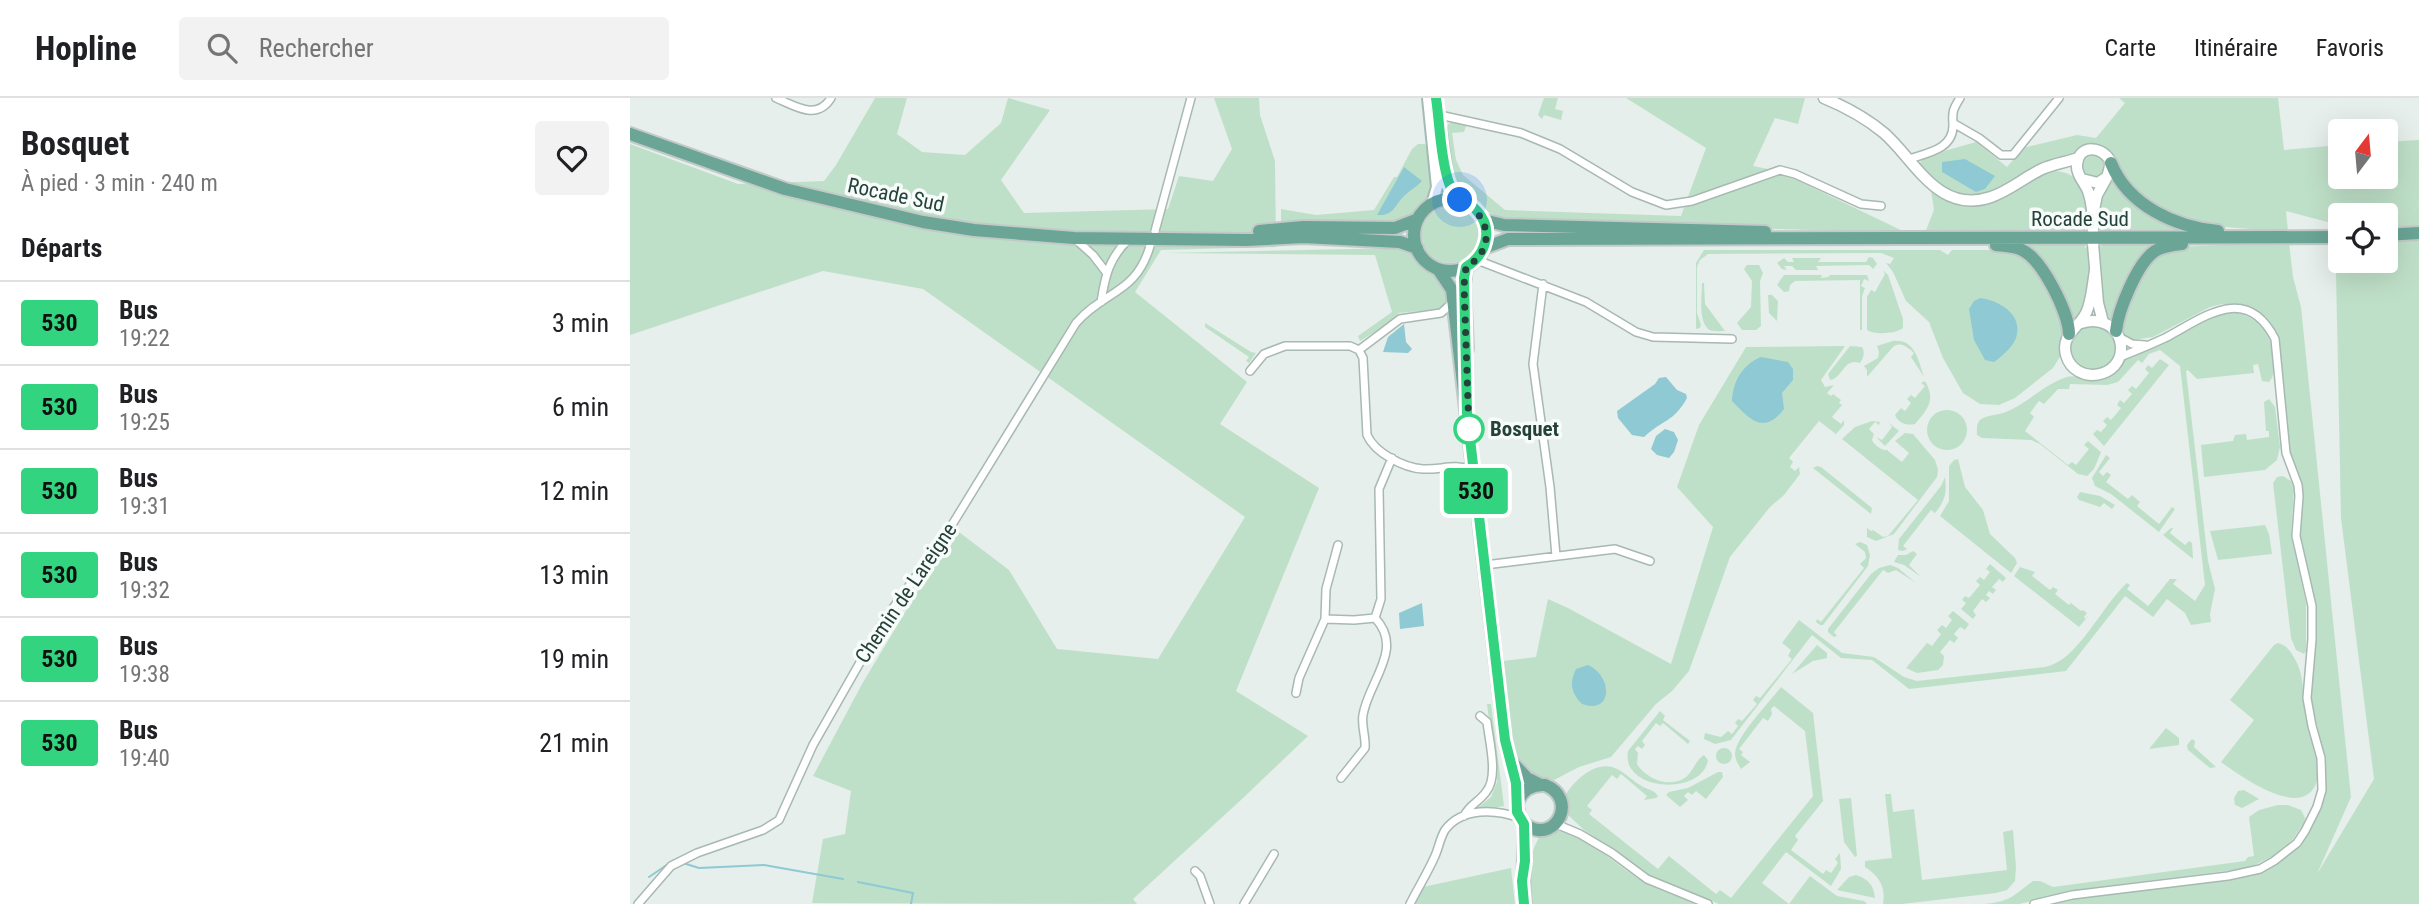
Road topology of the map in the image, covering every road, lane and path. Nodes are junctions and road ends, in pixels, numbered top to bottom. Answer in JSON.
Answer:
{"nodes":[{"id":1,"x":776,"y":98,"type":"edge"},
{"id":2,"x":831,"y":98,"type":"edge"},
{"id":3,"x":1191,"y":98,"type":"edge"},
{"id":4,"x":1428,"y":98,"type":"edge"},
{"id":5,"x":1436,"y":98,"type":"edge"},
{"id":6,"x":1824,"y":98,"type":"edge"},
{"id":7,"x":1960,"y":98,"type":"edge"},
{"id":8,"x":2059,"y":98,"type":"edge"},
{"id":9,"x":1434,"y":114,"type":"junction"},
{"id":10,"x":1953,"y":123,"type":"junction"},
{"id":11,"x":630,"y":134,"type":"edge"},
{"id":12,"x":2078,"y":158,"type":"junction"},
{"id":13,"x":1909,"y":159,"type":"junction"},
{"id":14,"x":2111,"y":163,"type":"junction"},
{"id":15,"x":2043,"y":169,"type":"junction"},
{"id":16,"x":2081,"y":176,"type":"junction"},
{"id":17,"x":2107,"y":177,"type":"junction"},
{"id":18,"x":1460,"y":200,"type":"junction"},
{"id":19,"x":1432,"y":204,"type":"junction"},
{"id":20,"x":1881,"y":206,"type":"dead end"},
{"id":21,"x":1418,"y":219,"type":"junction"},
{"id":22,"x":1483,"y":220,"type":"junction"},
{"id":23,"x":1154,"y":231,"type":"dead end"},
{"id":24,"x":2419,"y":233,"type":"edge"},
{"id":25,"x":2398,"y":234,"type":"edge"},
{"id":26,"x":1074,"y":238,"type":"junction"},
{"id":27,"x":1860,"y":238,"type":"junction"},
{"id":28,"x":2214,"y":238,"type":"junction"},
{"id":29,"x":2284,"y":238,"type":"junction"},
{"id":30,"x":2328,"y":238,"type":"edge"},
{"id":31,"x":1130,"y":239,"type":"junction"},
{"id":32,"x":1165,"y":239,"type":"junction"},
{"id":33,"x":1943,"y":239,"type":"junction"},
{"id":34,"x":2093,"y":244,"type":"dead end"},
{"id":35,"x":1150,"y":246,"type":"dead end"},
{"id":36,"x":1417,"y":248,"type":"junction"},
{"id":37,"x":1476,"y":258,"type":"junction"},
{"id":38,"x":1438,"y":269,"type":"junction"},
{"id":39,"x":2095,"y":270,"type":"junction"},
{"id":40,"x":1106,"y":272,"type":"junction"},
{"id":41,"x":1542,"y":284,"type":"junction"},
{"id":42,"x":1454,"y":301,"type":"junction"},
{"id":43,"x":1101,"y":302,"type":"junction"},
{"id":44,"x":2103,"y":322,"type":"junction"},
{"id":45,"x":2081,"y":323,"type":"junction"},
{"id":46,"x":2069,"y":334,"type":"junction"},
{"id":47,"x":2117,"y":334,"type":"junction"},
{"id":48,"x":1732,"y":339,"type":"dead end"},
{"id":49,"x":2149,"y":345,"type":"junction"},
{"id":50,"x":1359,"y":349,"type":"junction"},
{"id":51,"x":2120,"y":357,"type":"junction"},
{"id":52,"x":1250,"y":371,"type":"dead end"},
{"id":53,"x":1467,"y":413,"type":"junction"},
{"id":54,"x":1392,"y":458,"type":"junction"},
{"id":55,"x":1474,"y":470,"type":"junction"},
{"id":56,"x":1338,"y":545,"type":"dead end"},
{"id":57,"x":1556,"y":556,"type":"junction"},
{"id":58,"x":1650,"y":561,"type":"dead end"},
{"id":59,"x":1485,"y":565,"type":"junction"},
{"id":60,"x":1375,"y":618,"type":"junction"},
{"id":61,"x":1325,"y":619,"type":"junction"},
{"id":62,"x":1296,"y":694,"type":"dead end"},
{"id":63,"x":1480,"y":716,"type":"dead end"},
{"id":64,"x":1510,"y":760,"type":"junction"},
{"id":65,"x":1341,"y":778,"type":"dead end"},
{"id":66,"x":1539,"y":785,"type":"junction"},
{"id":67,"x":1517,"y":803,"type":"junction"},
{"id":68,"x":1464,"y":816,"type":"junction"},
{"id":69,"x":1522,"y":821,"type":"junction"},
{"id":70,"x":1553,"y":823,"type":"junction"},
{"id":71,"x":1274,"y":854,"type":"dead end"},
{"id":72,"x":1525,"y":861,"type":"junction"},
{"id":73,"x":1195,"y":871,"type":"dead end"},
{"id":74,"x":638,"y":904,"type":"edge"},
{"id":75,"x":1210,"y":904,"type":"edge"},
{"id":76,"x":1244,"y":904,"type":"edge"},
{"id":77,"x":1410,"y":904,"type":"edge"},
{"id":78,"x":1524,"y":904,"type":"edge"},
{"id":79,"x":1708,"y":904,"type":"edge"},
{"id":80,"x":2034,"y":904,"type":"edge"}],
"edges":[{"from":1,"to":2,"type":"street"},
{"from":3,"to":23,"type":"street"},
{"from":4,"to":9,"type":"main road"},
{"from":5,"to":9,"type":"main road"},
{"from":6,"to":13,"type":"street"},
{"from":7,"to":10,"type":"street"},
{"from":8,"to":10,"type":"street"},
{"from":9,"to":18,"type":"main road"},
{"from":9,"to":19,"type":"main road"},
{"from":9,"to":20,"type":"street"},
{"from":10,"to":13,"type":"street"},
{"from":11,"to":26,"type":"main road","name":"Rocade Sud"},
{"from":12,"to":14,"type":"street"},
{"from":12,"to":15,"type":"street"},
{"from":12,"to":16,"type":"street"},
{"from":13,"to":15,"type":"street"},
{"from":14,"to":17,"type":"street"},
{"from":14,"to":29,"type":"main road"},
{"from":15,"to":16,"type":"street"},
{"from":16,"to":17,"type":"street"},
{"from":16,"to":17,"type":"street"},
{"from":18,"to":19,"type":"main road"},
{"from":18,"to":22,"type":"main road"},
{"from":19,"to":21,"type":"main road"},
{"from":21,"to":32,"type":"main road","name":"Rocade Sud"},
{"from":21,"to":36,"type":"main road"},
{"from":22,"to":27,"type":"main road","name":"Rocade Sud"},
{"from":22,"to":37,"type":"main road"},
{"from":24,"to":25,"type":"main road"},
{"from":26,"to":31,"type":"main road","name":"Rocade Sud"},
{"from":26,"to":40,"type":"street"},
{"from":27,"to":33,"type":"main road","name":"Rocade Sud"},
{"from":27,"to":37,"type":"main road","name":"Rocade Sud"},
{"from":28,"to":29,"type":"main road","name":"Rocade Sud"},
{"from":28,"to":33,"type":"main road","name":"Rocade Sud"},
{"from":28,"to":47,"type":"main road"},
{"from":29,"to":30,"type":"main road","name":"Rocade Sud"},
{"from":31,"to":32,"type":"main road","name":"Rocade Sud"},
{"from":31,"to":40,"type":"street"},
{"from":32,"to":36,"type":"main road","name":"Rocade Sud"},
{"from":33,"to":46,"type":"main road"},
{"from":34,"to":39,"type":"street"},
{"from":35,"to":43,"type":"street","name":"Chemin de Lareigne"},
{"from":36,"to":38,"type":"main road"},
{"from":37,"to":38,"type":"main road"},
{"from":37,"to":41,"type":"street"},
{"from":37,"to":53,"type":"main road"},
{"from":38,"to":42,"type":"main road"},
{"from":39,"to":44,"type":"street"},
{"from":39,"to":45,"type":"street"},
{"from":40,"to":43,"type":"street"},
{"from":41,"to":48,"type":"street"},
{"from":41,"to":57,"type":"street"},
{"from":42,"to":50,"type":"street"},
{"from":42,"to":53,"type":"main road"},
{"from":43,"to":74,"type":"street","name":"Chemin de Lareigne"},
{"from":44,"to":45,"type":"street"},
{"from":44,"to":47,"type":"street"},
{"from":45,"to":46,"type":"street"},
{"from":46,"to":51,"type":"street"},
{"from":47,"to":49,"type":"street"},
{"from":47,"to":51,"type":"street"},
{"from":49,"to":51,"type":"street"},
{"from":49,"to":80,"type":"street"},
{"from":50,"to":52,"type":"street"},
{"from":50,"to":54,"type":"street"},
{"from":53,"to":55,"type":"main road"},
{"from":54,"to":55,"type":"street"},
{"from":54,"to":60,"type":"street"},
{"from":55,"to":59,"type":"main road"},
{"from":56,"to":61,"type":"street"},
{"from":57,"to":58,"type":"street"},
{"from":57,"to":59,"type":"street"},
{"from":59,"to":64,"type":"main road"},
{"from":60,"to":61,"type":"street"},
{"from":60,"to":65,"type":"street"},
{"from":61,"to":62,"type":"street"},
{"from":63,"to":68,"type":"street"},
{"from":64,"to":66,"type":"main road"},
{"from":64,"to":67,"type":"main road"},
{"from":66,"to":67,"type":"main road"},
{"from":66,"to":70,"type":"main road"},
{"from":67,"to":69,"type":"main road"},
{"from":68,"to":69,"type":"street"},
{"from":68,"to":77,"type":"street"},
{"from":69,"to":70,"type":"main road"},
{"from":69,"to":72,"type":"main road"},
{"from":70,"to":72,"type":"main road"},
{"from":70,"to":79,"type":"street"},
{"from":71,"to":76,"type":"street"},
{"from":72,"to":78,"type":"main road"},
{"from":73,"to":75,"type":"street"}]}
